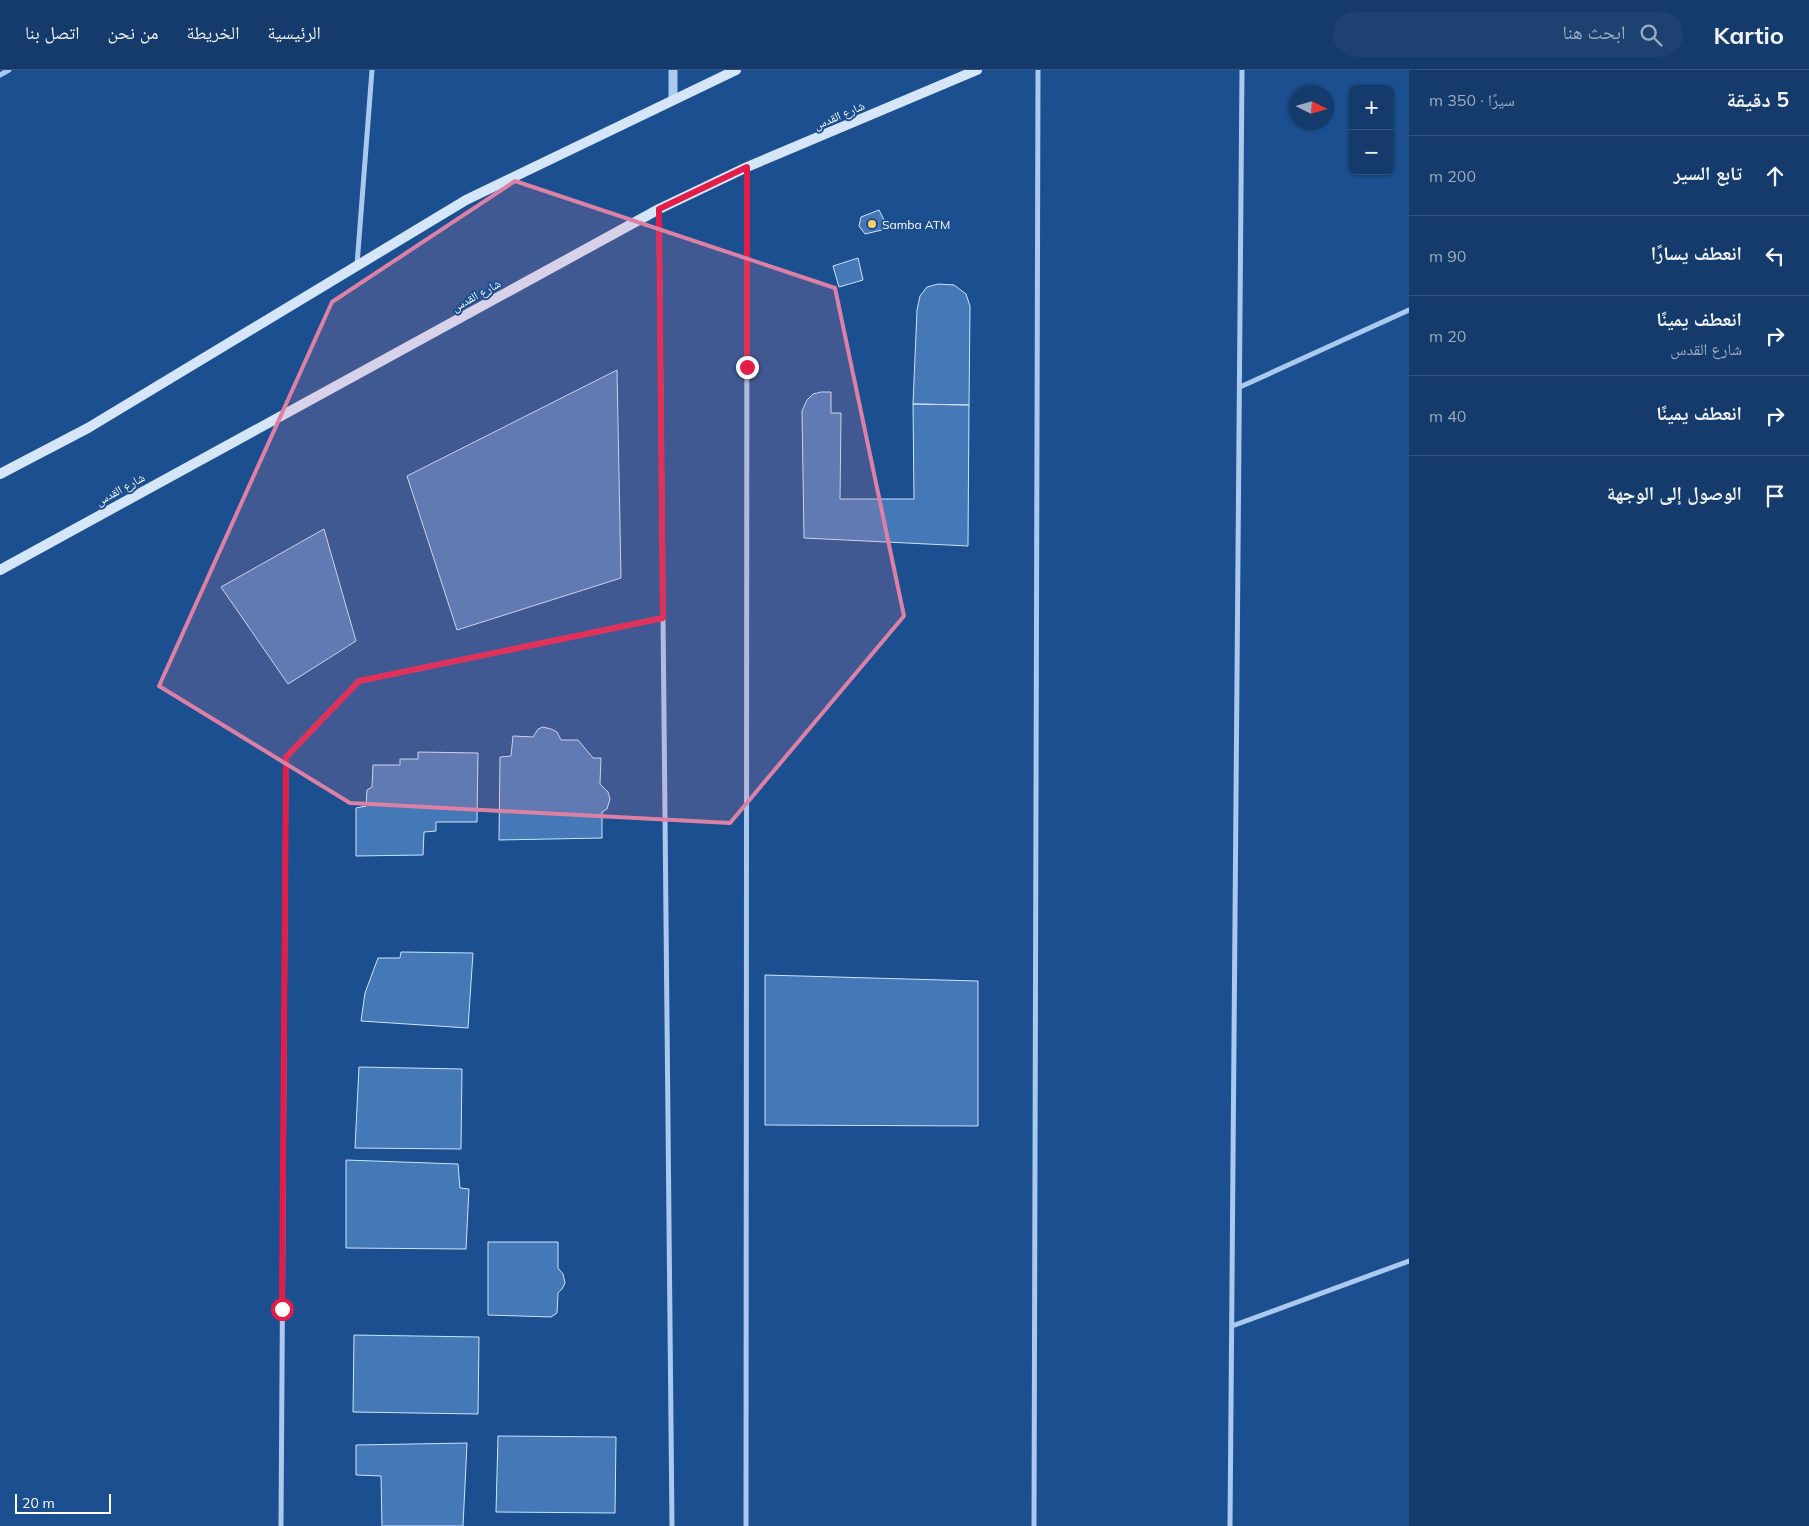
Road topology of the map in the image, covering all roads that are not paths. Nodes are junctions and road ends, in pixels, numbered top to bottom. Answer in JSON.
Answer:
{"nodes":[{"id":1,"x":9,"y":70,"type":"edge"},
{"id":2,"x":372,"y":70,"type":"edge"},
{"id":3,"x":673,"y":70,"type":"edge"},
{"id":4,"x":736,"y":70,"type":"edge"},
{"id":5,"x":977,"y":70,"type":"edge"},
{"id":6,"x":1038,"y":70,"type":"edge"},
{"id":7,"x":1242,"y":70,"type":"edge"},
{"id":8,"x":0,"y":75,"type":"edge"},
{"id":9,"x":673,"y":100,"type":"junction"},
{"id":10,"x":747,"y":167,"type":"junction"},
{"id":11,"x":659,"y":209,"type":"junction"},
{"id":12,"x":357,"y":266,"type":"junction"},
{"id":13,"x":1409,"y":310,"type":"edge"},
{"id":14,"x":1240,"y":387,"type":"junction"},
{"id":15,"x":0,"y":474,"type":"edge"},
{"id":16,"x":0,"y":570,"type":"edge"},
{"id":17,"x":663,"y":618,"type":"junction"},
{"id":18,"x":1409,"y":1260,"type":"edge"},
{"id":19,"x":1232,"y":1326,"type":"junction"},
{"id":20,"x":281,"y":1526,"type":"edge"},
{"id":21,"x":672,"y":1526,"type":"edge"},
{"id":22,"x":746,"y":1526,"type":"edge"},
{"id":23,"x":1034,"y":1526,"type":"edge"},
{"id":24,"x":1230,"y":1526,"type":"edge"}],
"edges":[{"from":1,"to":8,"type":"street"},
{"from":2,"to":12,"type":"street"},
{"from":3,"to":9,"type":"street"},
{"from":4,"to":9,"type":"main road"},
{"from":5,"to":10,"type":"main road","name":"شارع القدس"},
{"from":6,"to":23,"type":"street"},
{"from":7,"to":14,"type":"street"},
{"from":9,"to":12,"type":"main road"},
{"from":10,"to":11,"type":"main road","name":"شارع القدس"},
{"from":10,"to":22,"type":"street"},
{"from":11,"to":16,"type":"main road","name":"شارع القدس"},
{"from":11,"to":17,"type":"street"},
{"from":12,"to":15,"type":"main road"},
{"from":13,"to":14,"type":"street"},
{"from":14,"to":19,"type":"street"},
{"from":17,"to":20,"type":"street"},
{"from":17,"to":21,"type":"street"},
{"from":18,"to":19,"type":"street"},
{"from":19,"to":24,"type":"street"}]}
